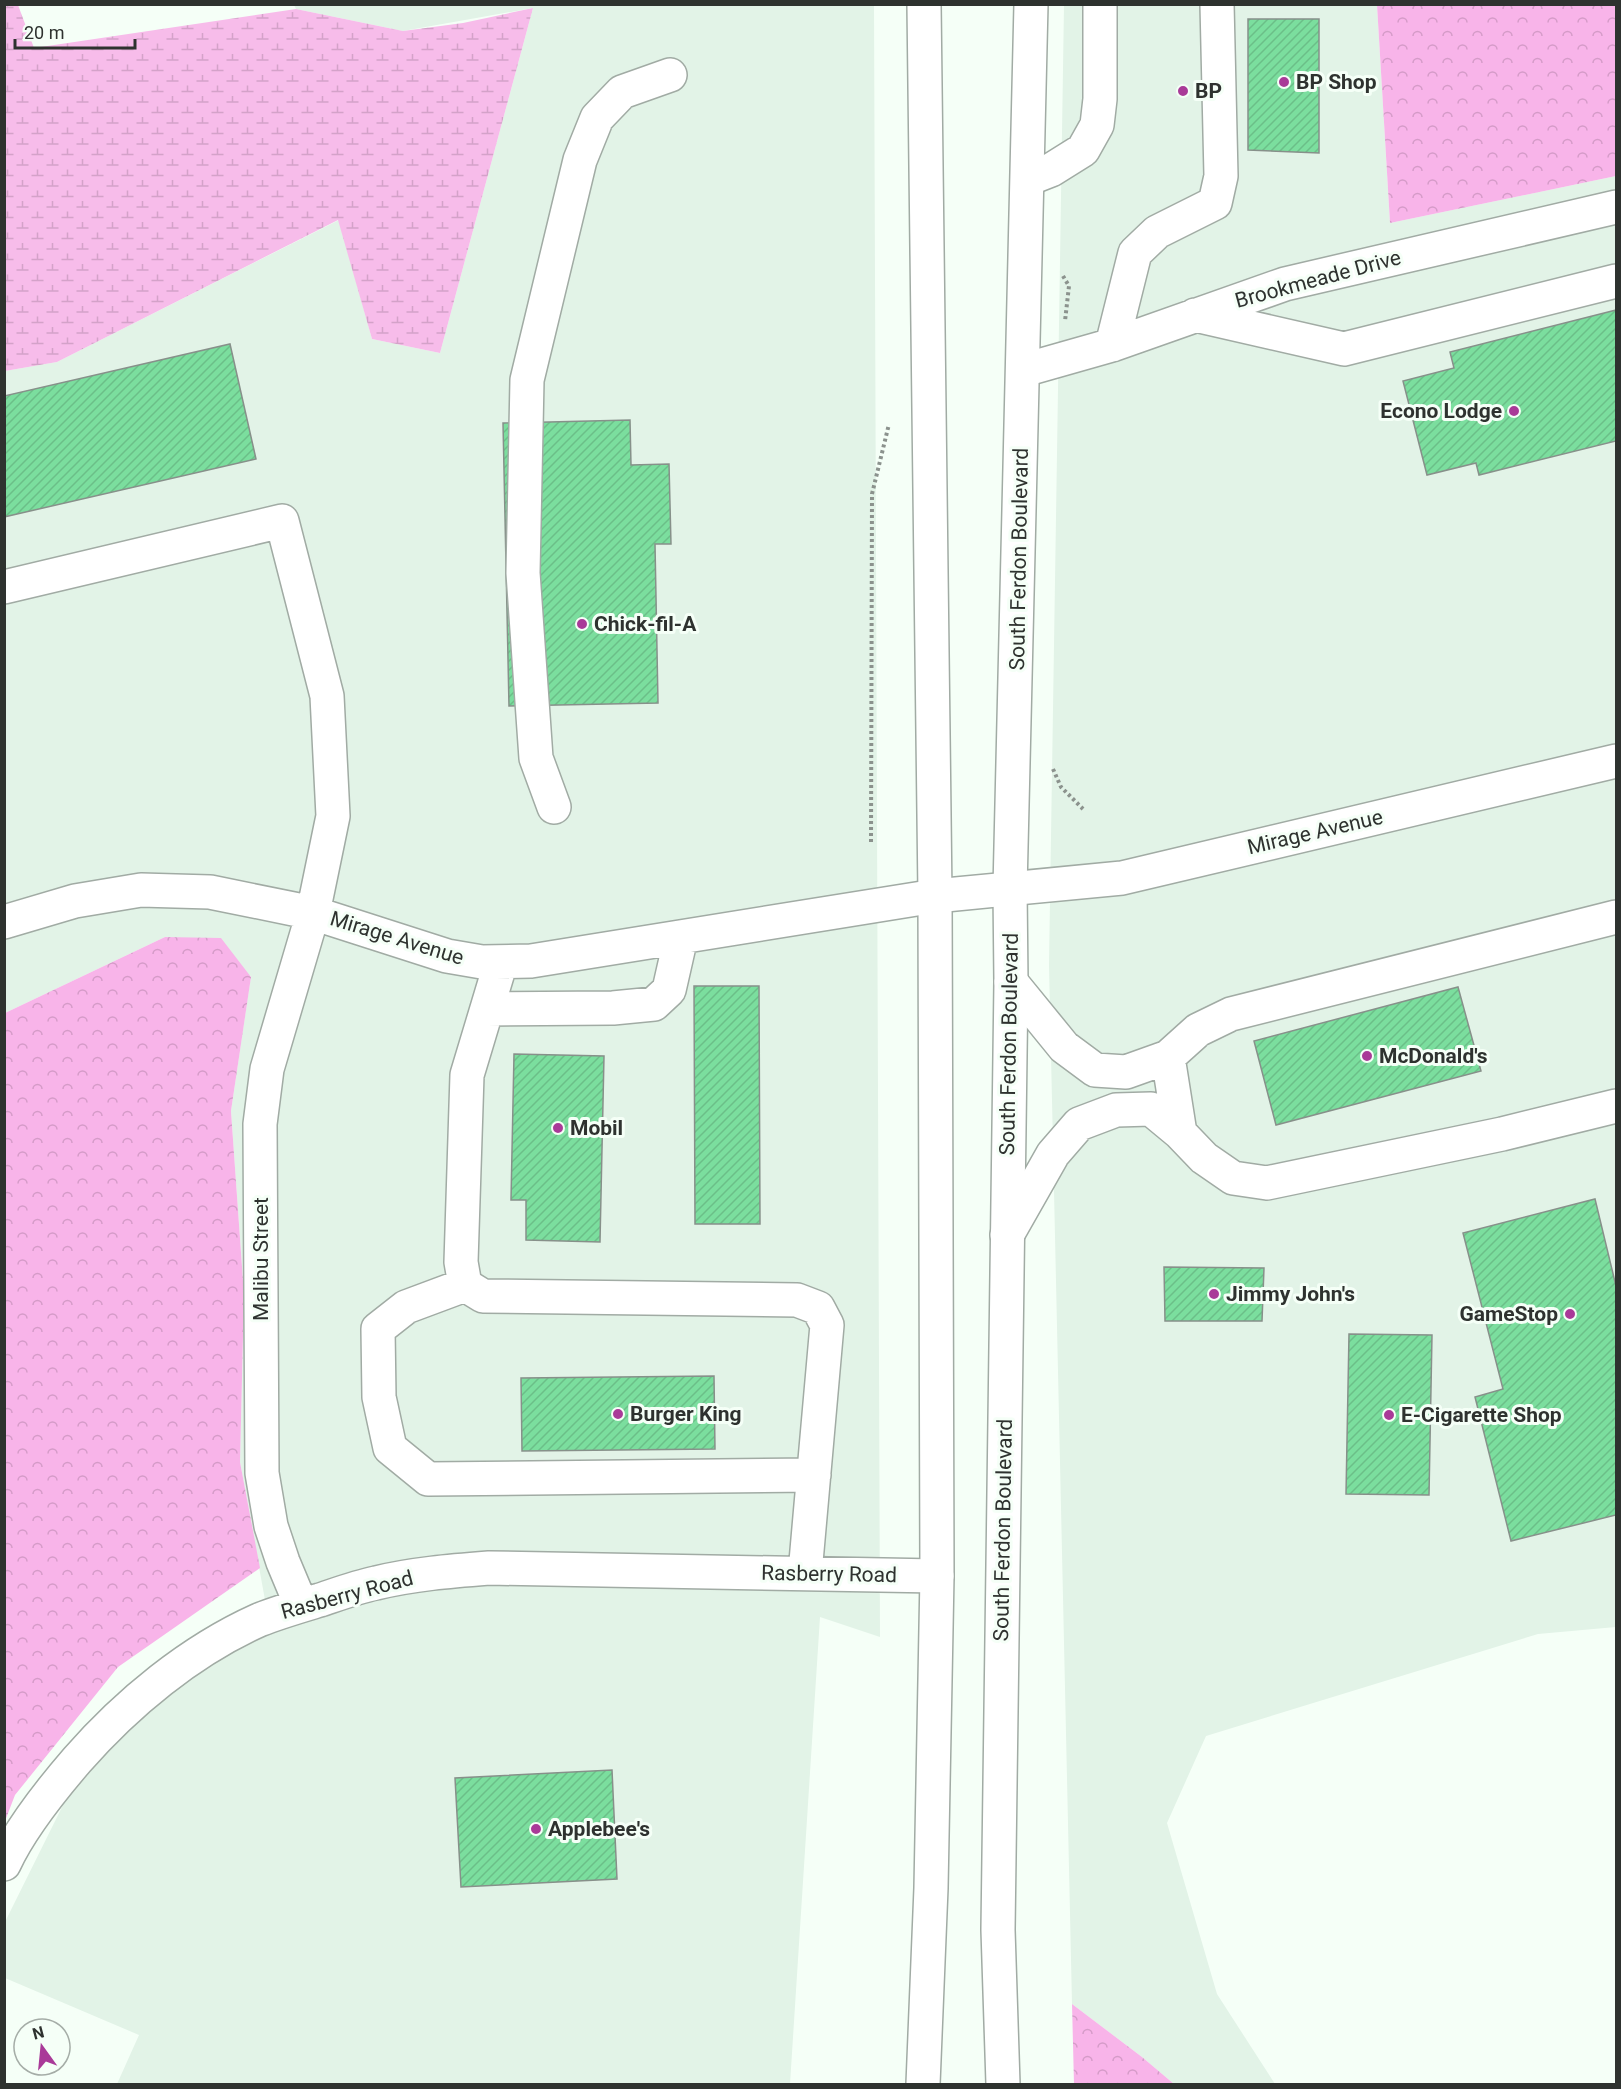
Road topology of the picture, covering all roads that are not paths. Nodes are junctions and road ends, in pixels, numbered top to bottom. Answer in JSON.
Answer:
{"nodes":[{"id":1,"x":924,"y":4,"type":"edge"},
{"id":2,"x":1031,"y":4,"type":"edge"},
{"id":3,"x":1100,"y":4,"type":"edge"},
{"id":4,"x":1216,"y":4,"type":"edge"},
{"id":5,"x":670,"y":75,"type":"dead end"},
{"id":6,"x":1028,"y":179,"type":"junction"},
{"id":7,"x":1617,"y":207,"type":"edge"},
{"id":8,"x":1617,"y":281,"type":"edge"},
{"id":9,"x":1195,"y":315,"type":"junction"},
{"id":10,"x":1112,"y":345,"type":"junction"},
{"id":11,"x":1024,"y":370,"type":"junction"},
{"id":12,"x":4,"y":587,"type":"edge"},
{"id":13,"x":1617,"y":761,"type":"edge"},
{"id":14,"x":554,"y":807,"type":"dead end"},
{"id":15,"x":1010,"y":889,"type":"junction"},
{"id":16,"x":935,"y":896,"type":"junction"},
{"id":17,"x":313,"y":913,"type":"junction"},
{"id":18,"x":1617,"y":917,"type":"edge"},
{"id":19,"x":4,"y":922,"type":"edge"},
{"id":20,"x":681,"y":937,"type":"junction"},
{"id":21,"x":501,"y":962,"type":"junction"},
{"id":22,"x":1011,"y":982,"type":"junction"},
{"id":23,"x":487,"y":1010,"type":"junction"},
{"id":24,"x":1168,"y":1057,"type":"junction"},
{"id":25,"x":1617,"y":1106,"type":"edge"},
{"id":26,"x":1180,"y":1133,"type":"junction"},
{"id":27,"x":1007,"y":1235,"type":"junction"},
{"id":28,"x":465,"y":1285,"type":"junction"},
{"id":29,"x":814,"y":1475,"type":"junction"},
{"id":30,"x":805,"y":1574,"type":"junction"},
{"id":31,"x":937,"y":1576,"type":"junction"},
{"id":32,"x":301,"y":1605,"type":"junction"},
{"id":33,"x":4,"y":1864,"type":"edge"},
{"id":34,"x":923,"y":2085,"type":"edge"},
{"id":35,"x":1003,"y":2085,"type":"edge"}],
"edges":[{"from":1,"to":16,"type":"main road"},
{"from":2,"to":6,"type":"main road","name":"South Ferdon Boulevard"},
{"from":3,"to":6,"type":"main road"},
{"from":4,"to":10,"type":"main road"},
{"from":5,"to":14,"type":"main road"},
{"from":6,"to":11,"type":"main road","name":"South Ferdon Boulevard"},
{"from":7,"to":9,"type":"main road","name":"Brookmeade Drive"},
{"from":8,"to":9,"type":"main road"},
{"from":9,"to":10,"type":"main road","name":"Brookmeade Drive"},
{"from":10,"to":11,"type":"main road","name":"Brookmeade Drive"},
{"from":11,"to":15,"type":"main road","name":"South Ferdon Boulevard"},
{"from":12,"to":17,"type":"main road","name":"Malibu Street"},
{"from":13,"to":15,"type":"main road","name":"Mirage Avenue"},
{"from":15,"to":16,"type":"main road","name":"Mirage Avenue"},
{"from":15,"to":22,"type":"main road","name":"South Ferdon Boulevard"},
{"from":16,"to":20,"type":"main road","name":"Mirage Avenue"},
{"from":16,"to":31,"type":"main road"},
{"from":17,"to":19,"type":"main road","name":"Mirage Avenue"},
{"from":17,"to":21,"type":"main road","name":"Mirage Avenue"},
{"from":17,"to":32,"type":"main road","name":"Malibu Street"},
{"from":18,"to":24,"type":"main road"},
{"from":20,"to":21,"type":"main road","name":"Mirage Avenue"},
{"from":20,"to":23,"type":"main road"},
{"from":21,"to":23,"type":"main road"},
{"from":22,"to":24,"type":"main road"},
{"from":22,"to":27,"type":"main road","name":"South Ferdon Boulevard"},
{"from":23,"to":28,"type":"main road"},
{"from":24,"to":26,"type":"main road"},
{"from":25,"to":26,"type":"main road"},
{"from":26,"to":27,"type":"main road"},
{"from":27,"to":35,"type":"main road","name":"South Ferdon Boulevard"},
{"from":28,"to":29,"type":"main road"},
{"from":28,"to":29,"type":"main road"},
{"from":29,"to":30,"type":"main road"},
{"from":30,"to":31,"type":"main road","name":"Rasberry Road"},
{"from":30,"to":32,"type":"main road","name":"Rasberry Road"},
{"from":31,"to":34,"type":"main road"},
{"from":32,"to":33,"type":"main road","name":"Rasberry Road"}]}
